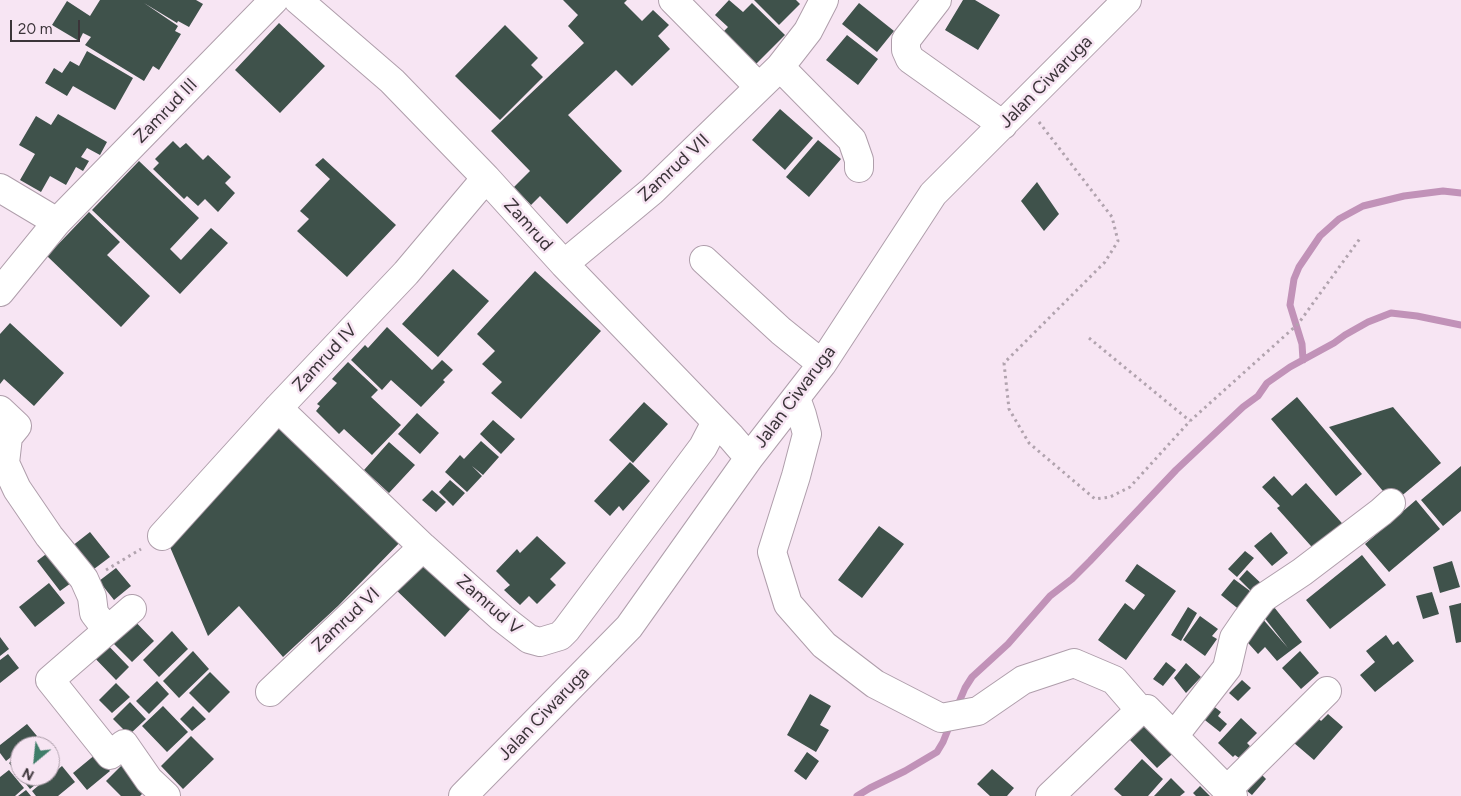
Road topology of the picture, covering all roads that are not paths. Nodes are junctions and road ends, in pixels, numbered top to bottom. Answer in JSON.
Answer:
{"nodes":[{"id":1,"x":274,"y":0,"type":"edge"},
{"id":2,"x":298,"y":0,"type":"edge"},
{"id":3,"x":673,"y":0,"type":"edge"},
{"id":4,"x":824,"y":0,"type":"edge"},
{"id":5,"x":937,"y":0,"type":"edge"},
{"id":6,"x":1128,"y":0,"type":"edge"},
{"id":7,"x":780,"y":67,"type":"junction"},
{"id":8,"x":759,"y":87,"type":"junction"},
{"id":9,"x":1003,"y":125,"type":"junction"},
{"id":10,"x":859,"y":168,"type":"dead end"},
{"id":11,"x":486,"y":178,"type":"junction"},
{"id":12,"x":0,"y":188,"type":"edge"},
{"id":13,"x":57,"y":222,"type":"junction"},
{"id":14,"x":704,"y":260,"type":"dead end"},
{"id":15,"x":564,"y":264,"type":"junction"},
{"id":16,"x":0,"y":292,"type":"edge"},
{"id":17,"x":822,"y":364,"type":"junction"},
{"id":18,"x":796,"y":398,"type":"junction"},
{"id":19,"x":278,"y":408,"type":"junction"},
{"id":20,"x":0,"y":410,"type":"edge"},
{"id":21,"x":716,"y":422,"type":"junction"},
{"id":22,"x":4,"y":449,"type":"edge"},
{"id":23,"x":749,"y":458,"type":"junction"},
{"id":24,"x":1391,"y":503,"type":"dead end"},
{"id":25,"x":155,"y":540,"type":"road end"},
{"id":26,"x":423,"y":547,"type":"junction"},
{"id":27,"x":132,"y":609,"type":"dead end"},
{"id":28,"x":107,"y":630,"type":"junction"},
{"id":29,"x":1327,"y":691,"type":"dead end"},
{"id":30,"x":270,"y":692,"type":"dead end"},
{"id":31,"x":1140,"y":710,"type":"junction"},
{"id":32,"x":1174,"y":736,"type":"junction"},
{"id":33,"x":1230,"y":793,"type":"edge"},
{"id":34,"x":166,"y":796,"type":"edge"},
{"id":35,"x":464,"y":796,"type":"edge"},
{"id":36,"x":1050,"y":796,"type":"edge"}],
"edges":[{"from":1,"to":13,"type":"street","name":"Zamrud III"},
{"from":2,"to":11,"type":"street","name":"Zamrud"},
{"from":3,"to":8,"type":"street"},
{"from":4,"to":7,"type":"street","name":"Zamrud VII"},
{"from":5,"to":9,"type":"street"},
{"from":6,"to":9,"type":"street","name":"Jalan Ciwaruga"},
{"from":7,"to":8,"type":"street","name":"Zamrud VII"},
{"from":7,"to":10,"type":"street"},
{"from":8,"to":15,"type":"street","name":"Zamrud VII"},
{"from":9,"to":17,"type":"street","name":"Jalan Ciwaruga"},
{"from":11,"to":15,"type":"street","name":"Zamrud"},
{"from":11,"to":19,"type":"street","name":"Zamrud IV"},
{"from":12,"to":13,"type":"street"},
{"from":13,"to":16,"type":"street","name":"Zamrud III"},
{"from":14,"to":17,"type":"street"},
{"from":15,"to":21,"type":"street","name":"Zamrud"},
{"from":17,"to":18,"type":"street","name":"Jalan Ciwaruga"},
{"from":18,"to":23,"type":"street","name":"Jalan Ciwaruga"},
{"from":18,"to":31,"type":"street"},
{"from":19,"to":25,"type":"street","name":"Zamrud IV"},
{"from":19,"to":26,"type":"street","name":"Zamrud V"},
{"from":20,"to":22,"type":"street"},
{"from":21,"to":23,"type":"street","name":"Zamrud"},
{"from":21,"to":26,"type":"street","name":"Zamrud V"},
{"from":22,"to":28,"type":"street"},
{"from":23,"to":35,"type":"street","name":"Jalan Ciwaruga"},
{"from":24,"to":32,"type":"street"},
{"from":26,"to":30,"type":"street","name":"Zamrud VI"},
{"from":27,"to":28,"type":"street"},
{"from":28,"to":34,"type":"street"},
{"from":29,"to":33,"type":"street"},
{"from":31,"to":32,"type":"street"},
{"from":31,"to":36,"type":"street"},
{"from":32,"to":33,"type":"street"}]}
